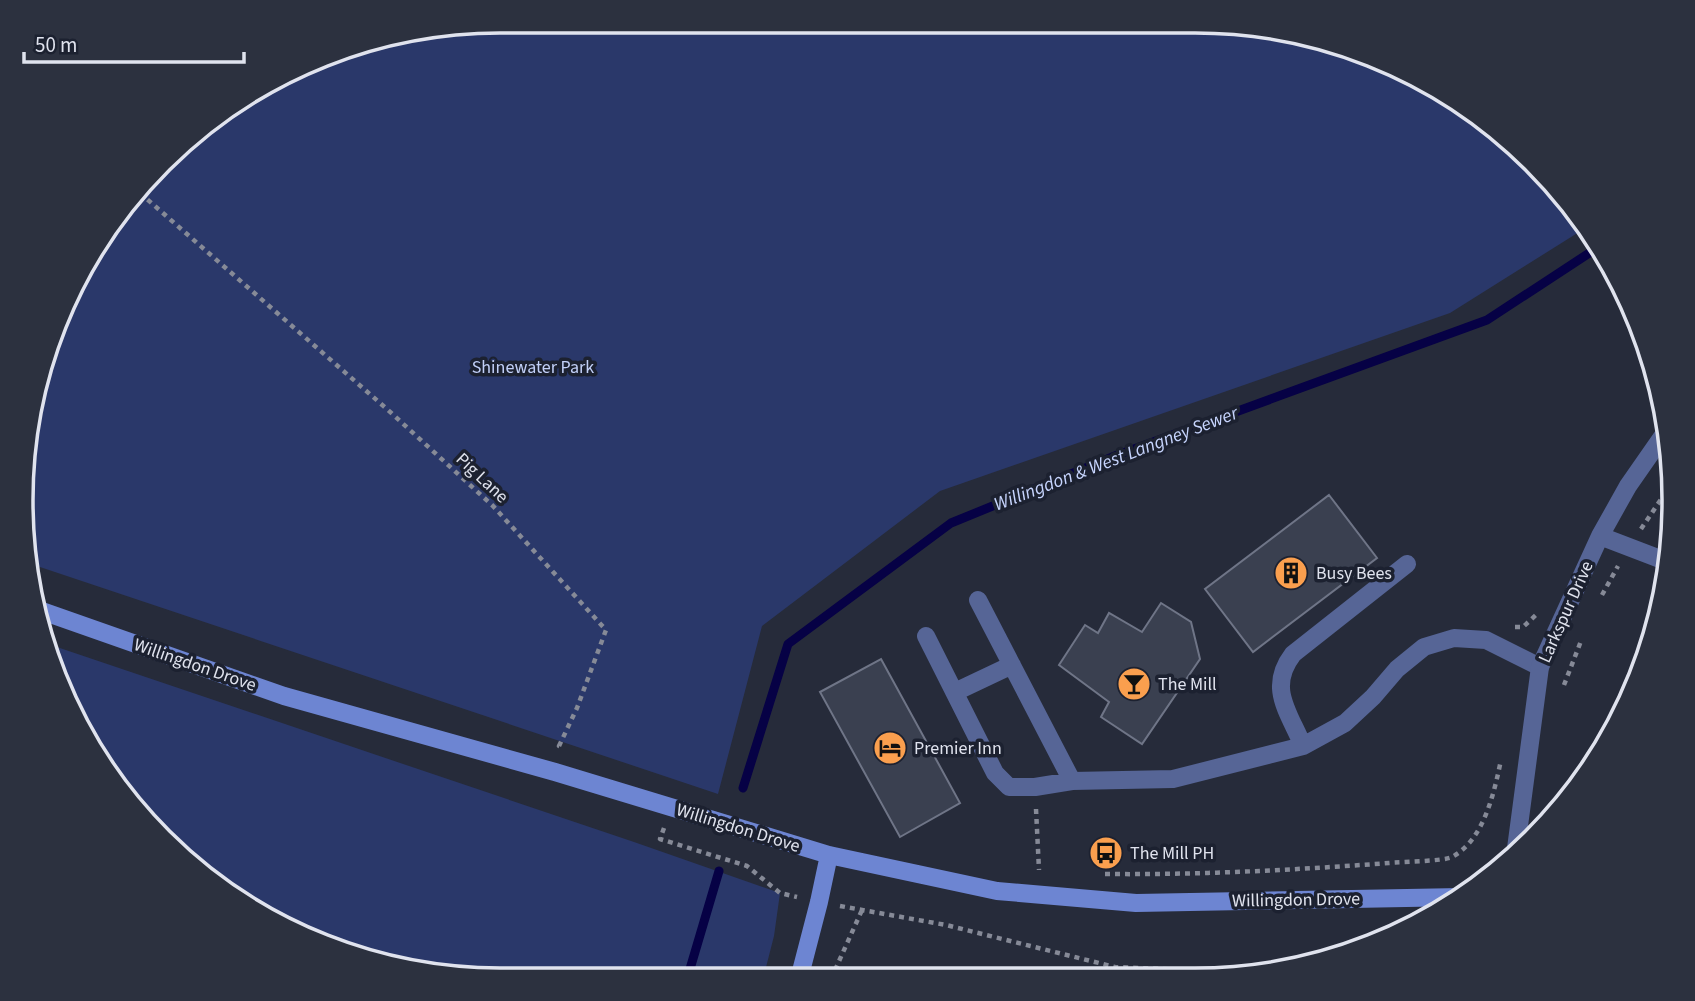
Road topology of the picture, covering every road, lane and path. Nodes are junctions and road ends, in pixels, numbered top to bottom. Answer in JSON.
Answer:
{"nodes":[{"id":1,"x":145,"y":197,"type":"edge"},
{"id":2,"x":1658,"y":443,"type":"edge"},
{"id":3,"x":1662,"y":498,"type":"edge"},
{"id":4,"x":1600,"y":536,"type":"junction"},
{"id":5,"x":1629,"y":547,"type":"junction"},
{"id":6,"x":1658,"y":558,"type":"edge"},
{"id":7,"x":1407,"y":564,"type":"dead end"},
{"id":8,"x":1572,"y":598,"type":"junction"},
{"id":9,"x":978,"y":600,"type":"dead end"},
{"id":10,"x":1540,"y":611,"type":"dead end"},
{"id":11,"x":47,"y":613,"type":"edge"},
{"id":12,"x":1583,"y":635,"type":"dead end"},
{"id":13,"x":926,"y":636,"type":"dead end"},
{"id":14,"x":1498,"y":646,"type":"junction"},
{"id":15,"x":1012,"y":665,"type":"junction"},
{"id":16,"x":1540,"y":667,"type":"junction"},
{"id":17,"x":955,"y":692,"type":"junction"},
{"id":18,"x":1560,"y":693,"type":"dead end"},
{"id":19,"x":1303,"y":746,"type":"junction"},
{"id":20,"x":572,"y":750,"type":"dead end"},
{"id":21,"x":1502,"y":756,"type":"dead end"},
{"id":22,"x":1072,"y":781,"type":"junction"},
{"id":23,"x":1035,"y":787,"type":"junction"},
{"id":24,"x":1517,"y":838,"type":"edge"},
{"id":25,"x":660,"y":839,"type":"dead end"},
{"id":26,"x":829,"y":855,"type":"junction"},
{"id":27,"x":1027,"y":869,"type":"dead end"},
{"id":28,"x":1039,"y":870,"type":"junction"},
{"id":29,"x":1050,"y":872,"type":"dead end"},
{"id":30,"x":1101,"y":874,"type":"dead end"},
{"id":31,"x":1440,"y":897,"type":"edge"},
{"id":32,"x":819,"y":902,"type":"junction"},
{"id":33,"x":862,"y":909,"type":"junction"},
{"id":34,"x":802,"y":968,"type":"edge"},
{"id":35,"x":836,"y":968,"type":"edge"},
{"id":36,"x":1139,"y":968,"type":"edge"}],
"edges":[{"from":1,"to":20,"type":"path","name":"Pig Lane"},
{"from":2,"to":4,"type":"street","name":"Larkspur Drive"},
{"from":3,"to":5,"type":"path"},
{"from":4,"to":5,"type":"street"},
{"from":4,"to":8,"type":"street","name":"Larkspur Drive"},
{"from":5,"to":6,"type":"street"},
{"from":5,"to":8,"type":"path"},
{"from":7,"to":19,"type":"street"},
{"from":8,"to":16,"type":"street","name":"Larkspur Drive"},
{"from":9,"to":15,"type":"street"},
{"from":10,"to":14,"type":"path"},
{"from":11,"to":26,"type":"main road","name":"Willingdon Drove"},
{"from":12,"to":18,"type":"path"},
{"from":13,"to":17,"type":"street"},
{"from":14,"to":16,"type":"street"},
{"from":14,"to":19,"type":"street"},
{"from":15,"to":17,"type":"street"},
{"from":15,"to":22,"type":"street"},
{"from":16,"to":24,"type":"street","name":"Larkspur Drive"},
{"from":17,"to":23,"type":"street"},
{"from":19,"to":22,"type":"street"},
{"from":21,"to":30,"type":"path"},
{"from":22,"to":23,"type":"street"},
{"from":23,"to":28,"type":"path"},
{"from":25,"to":32,"type":"path"},
{"from":26,"to":31,"type":"main road","name":"Willingdon Drove"},
{"from":26,"to":32,"type":"main road"},
{"from":27,"to":28,"type":"path"},
{"from":28,"to":29,"type":"path"},
{"from":32,"to":33,"type":"path"},
{"from":32,"to":34,"type":"main road"},
{"from":33,"to":35,"type":"path"},
{"from":33,"to":36,"type":"path"}]}
